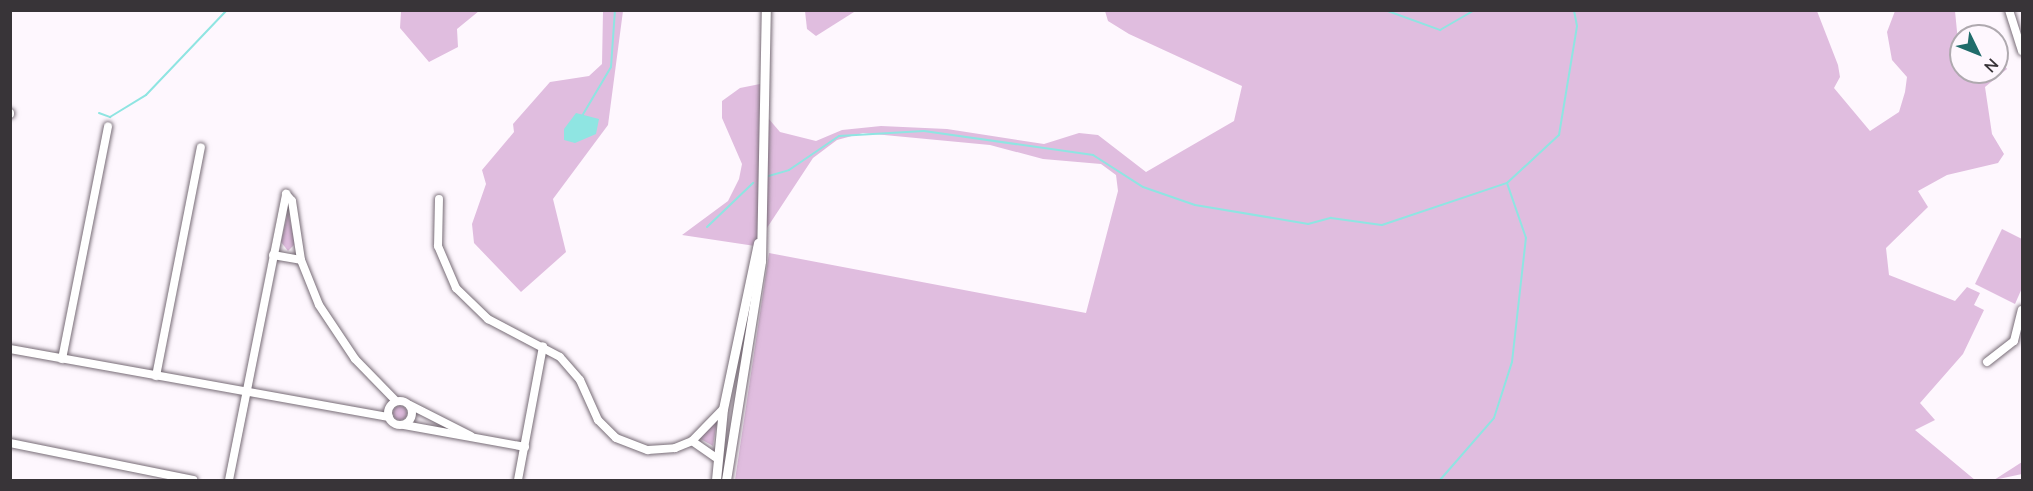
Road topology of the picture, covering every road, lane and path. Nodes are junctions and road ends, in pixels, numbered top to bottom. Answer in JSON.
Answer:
{"nodes":[{"id":1,"x":766,"y":10,"type":"edge"},
{"id":2,"x":2009,"y":10,"type":"edge"},
{"id":3,"x":2022,"y":51,"type":"edge"},
{"id":4,"x":108,"y":127,"type":"dead end"},
{"id":5,"x":201,"y":147,"type":"dead end"},
{"id":6,"x":439,"y":199,"type":"dead end"},
{"id":7,"x":759,"y":243,"type":"junction"},
{"id":8,"x":273,"y":255,"type":"junction"},
{"id":9,"x":301,"y":260,"type":"junction"},
{"id":10,"x":2022,"y":310,"type":"edge"},
{"id":11,"x":543,"y":346,"type":"junction"},
{"id":12,"x":10,"y":349,"type":"edge"},
{"id":13,"x":62,"y":359,"type":"junction"},
{"id":14,"x":1987,"y":362,"type":"dead end"},
{"id":15,"x":156,"y":376,"type":"junction"},
{"id":16,"x":246,"y":395,"type":"junction"},
{"id":17,"x":396,"y":401,"type":"junction"},
{"id":18,"x":410,"y":405,"type":"junction"},
{"id":19,"x":723,"y":409,"type":"junction"},
{"id":20,"x":389,"y":417,"type":"junction"},
{"id":21,"x":404,"y":425,"type":"junction"},
{"id":22,"x":471,"y":436,"type":"junction"},
{"id":23,"x":692,"y":441,"type":"junction"},
{"id":24,"x":10,"y":443,"type":"edge"},
{"id":25,"x":525,"y":447,"type":"junction"},
{"id":26,"x":715,"y":457,"type":"junction"},
{"id":27,"x":193,"y":480,"type":"edge"},
{"id":28,"x":229,"y":480,"type":"edge"},
{"id":29,"x":518,"y":480,"type":"edge"},
{"id":30,"x":716,"y":480,"type":"edge"},
{"id":31,"x":726,"y":480,"type":"edge"}],
"edges":[{"from":1,"to":7,"type":"street"},
{"from":2,"to":3,"type":"street"},
{"from":4,"to":13,"type":"street"},
{"from":5,"to":15,"type":"street"},
{"from":6,"to":11,"type":"street"},
{"from":7,"to":19,"type":"street"},
{"from":7,"to":31,"type":"street"},
{"from":8,"to":9,"type":"street"},
{"from":8,"to":9,"type":"street"},
{"from":8,"to":16,"type":"street"},
{"from":9,"to":17,"type":"street"},
{"from":10,"to":14,"type":"street"},
{"from":11,"to":23,"type":"street"},
{"from":11,"to":25,"type":"street"},
{"from":12,"to":13,"type":"street"},
{"from":13,"to":15,"type":"street"},
{"from":15,"to":16,"type":"street"},
{"from":16,"to":20,"type":"street"},
{"from":16,"to":28,"type":"street"},
{"from":17,"to":18,"type":"street"},
{"from":17,"to":20,"type":"street"},
{"from":18,"to":21,"type":"street"},
{"from":18,"to":22,"type":"street"},
{"from":19,"to":23,"type":"street"},
{"from":19,"to":26,"type":"street"},
{"from":20,"to":21,"type":"street"},
{"from":21,"to":22,"type":"street"},
{"from":22,"to":25,"type":"street"},
{"from":23,"to":26,"type":"street"},
{"from":24,"to":27,"type":"street"},
{"from":25,"to":29,"type":"street"},
{"from":26,"to":30,"type":"street"}]}
